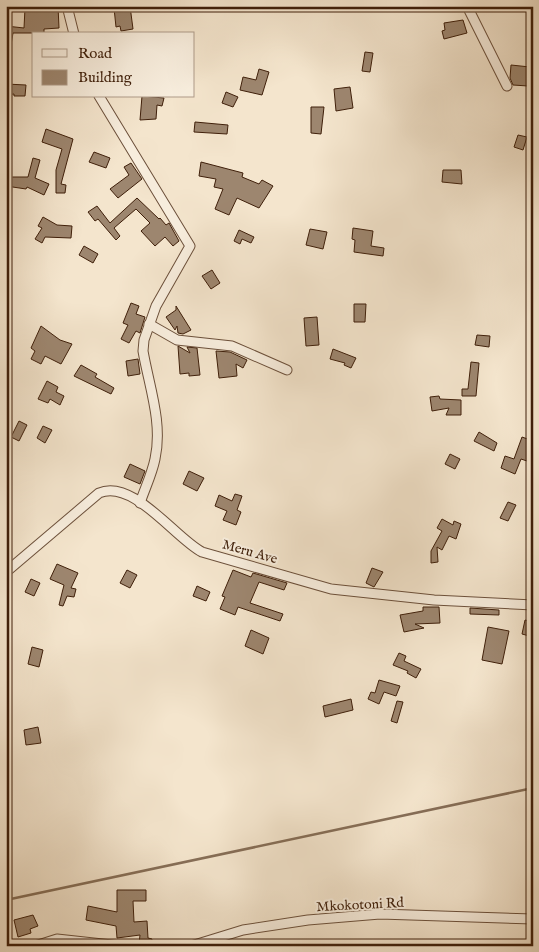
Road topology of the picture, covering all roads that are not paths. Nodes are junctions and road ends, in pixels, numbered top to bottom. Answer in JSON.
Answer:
{"nodes":[{"id":1,"x":67,"y":6,"type":"edge"},
{"id":2,"x":467,"y":6,"type":"edge"},
{"id":3,"x":74,"y":32,"type":"edge"},
{"id":4,"x":507,"y":86,"type":"dead end"},
{"id":5,"x":100,"y":98,"type":"edge"},
{"id":6,"x":149,"y":324,"type":"junction"},
{"id":7,"x":287,"y":370,"type":"dead end"},
{"id":8,"x":140,"y":503,"type":"junction"},
{"id":9,"x":6,"y":572,"type":"edge"},
{"id":10,"x":533,"y":605,"type":"edge"},
{"id":11,"x":533,"y":919,"type":"edge"},
{"id":12,"x":36,"y":946,"type":"edge"},
{"id":13,"x":120,"y":946,"type":"edge"},
{"id":14,"x":191,"y":946,"type":"edge"}],
"edges":[{"from":1,"to":3,"type":"street"},
{"from":2,"to":4,"type":"street"},
{"from":5,"to":6,"type":"street"},
{"from":6,"to":7,"type":"street"},
{"from":6,"to":8,"type":"street"},
{"from":8,"to":9,"type":"street","name":"Meru Ave"},
{"from":8,"to":10,"type":"street","name":"Meru Ave"},
{"from":11,"to":14,"type":"street","name":"Mkokotoni Rd"},
{"from":12,"to":13,"type":"street"}]}
